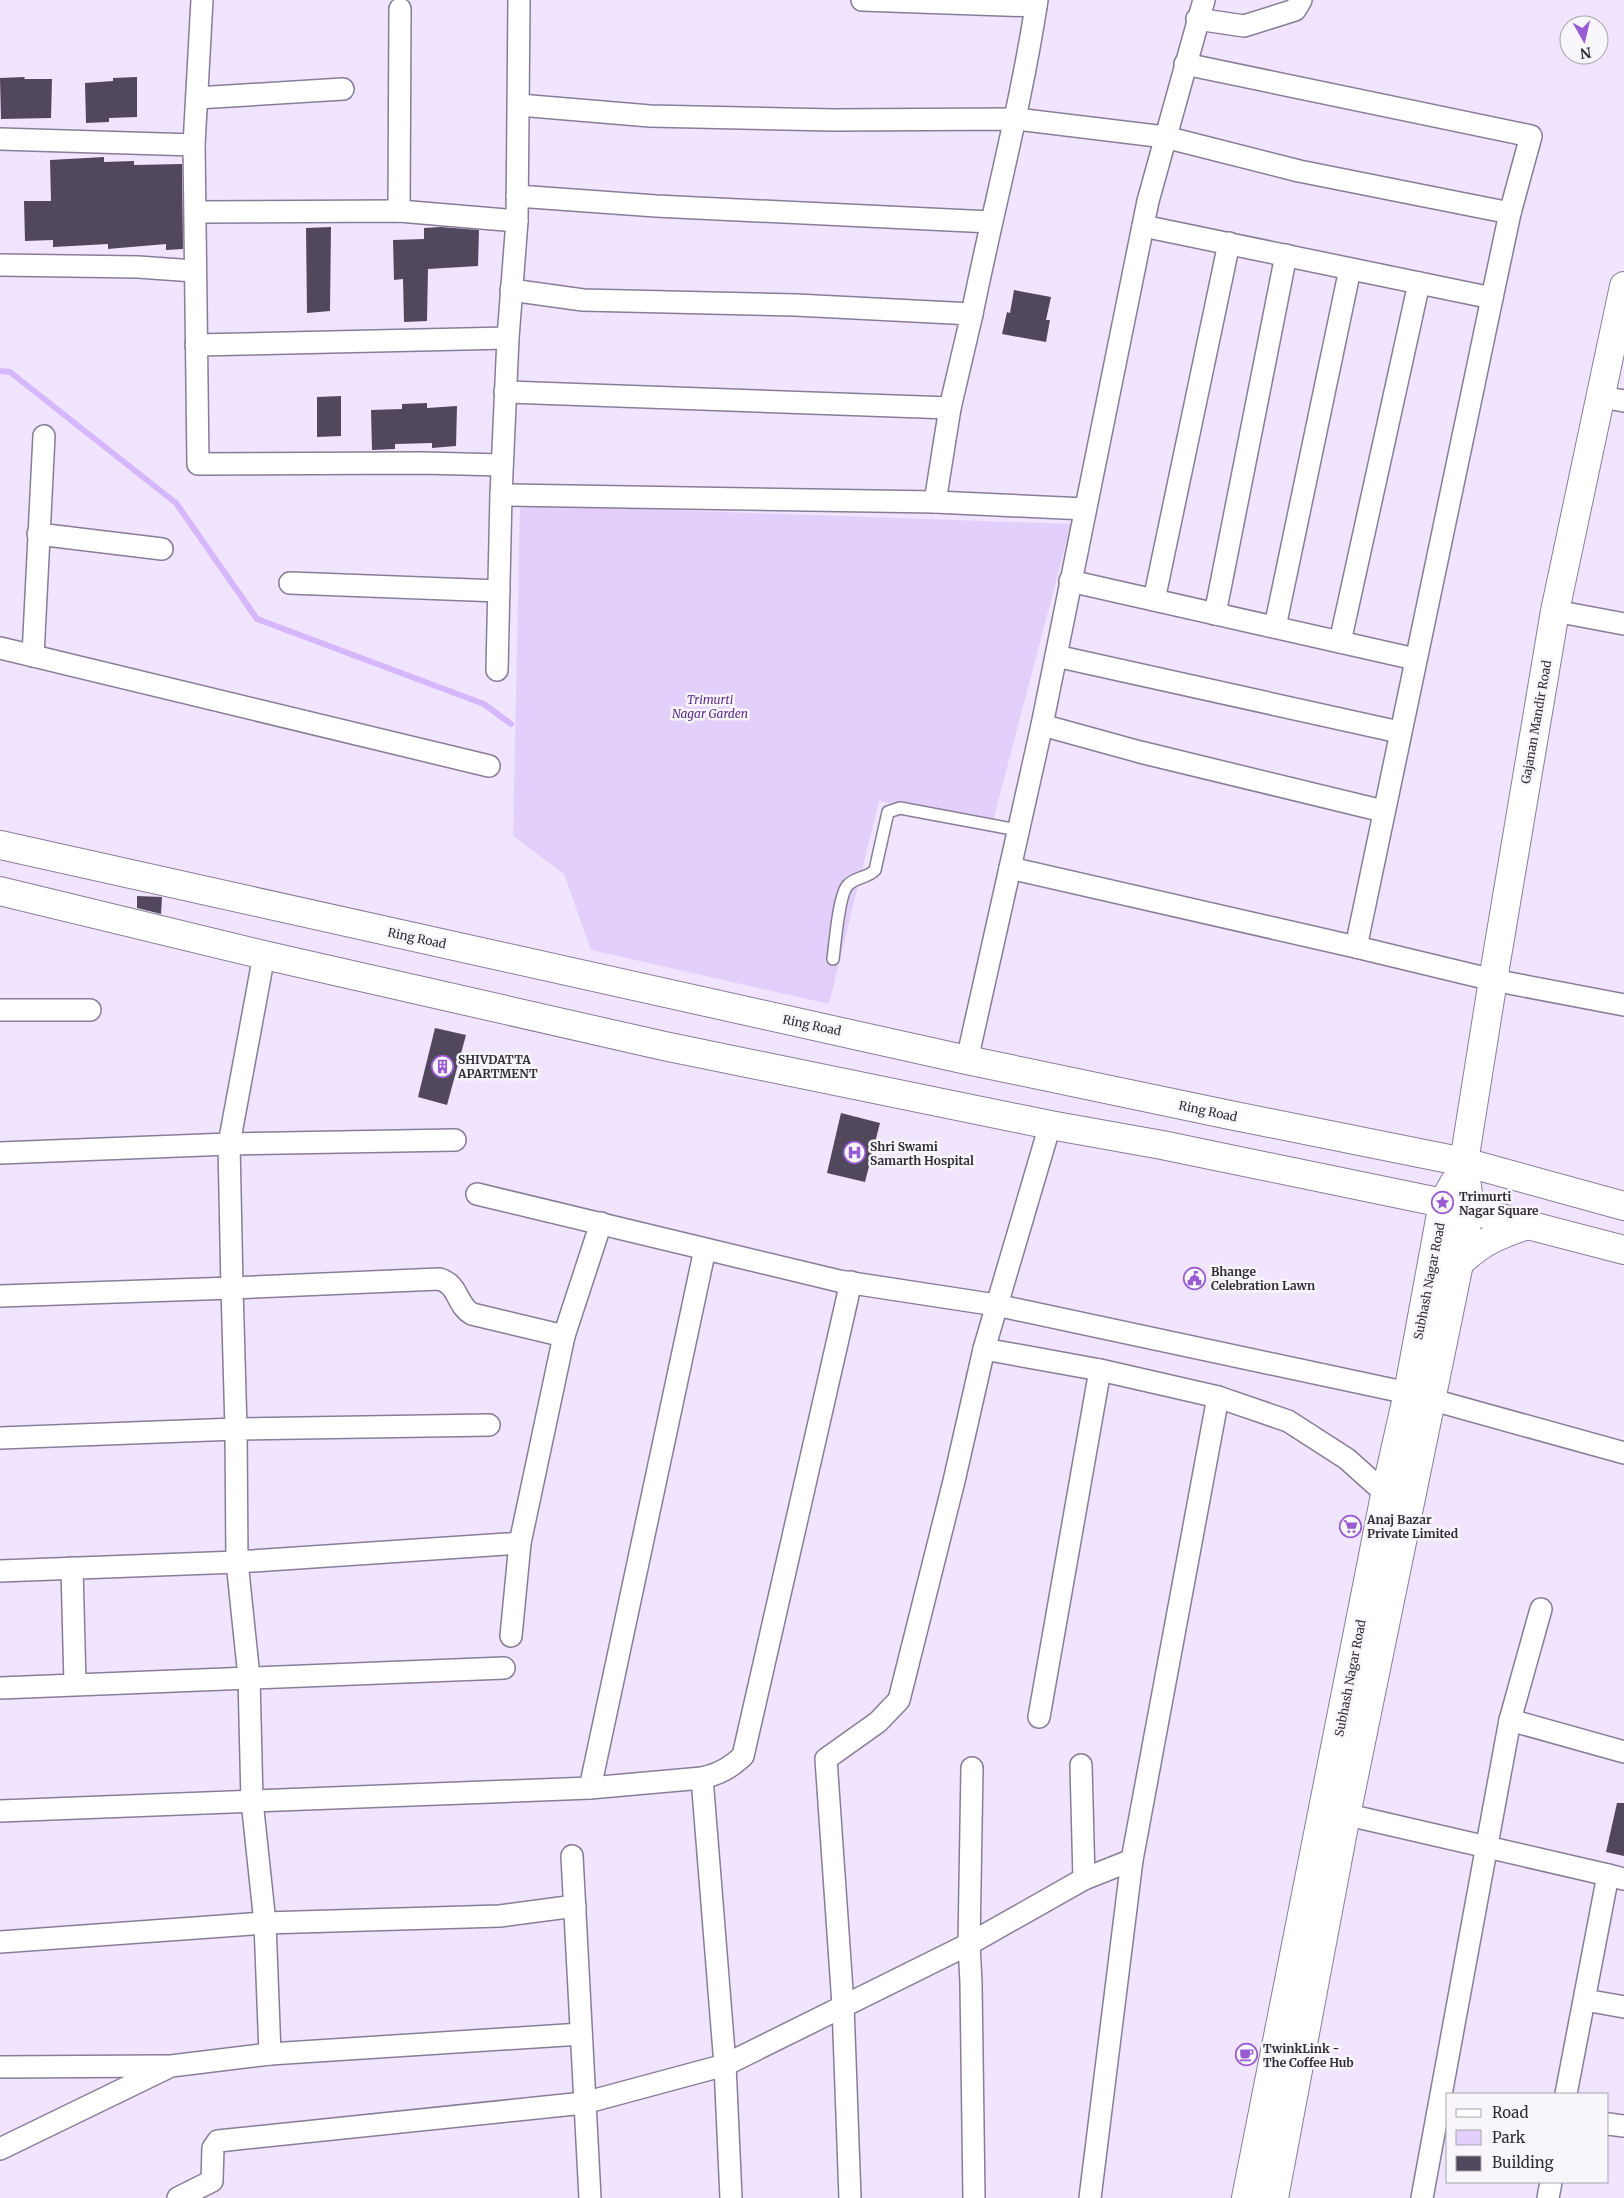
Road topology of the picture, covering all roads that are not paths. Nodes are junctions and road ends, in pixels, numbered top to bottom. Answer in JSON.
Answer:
{"nodes":[{"id":1,"x":202,"y":0,"type":"edge"},
{"id":2,"x":520,"y":0,"type":"edge"},
{"id":3,"x":862,"y":0,"type":"edge"},
{"id":4,"x":1301,"y":0,"type":"edge"},
{"id":5,"x":1037,"y":3,"type":"edge"},
{"id":6,"x":400,"y":9,"type":"dead end"},
{"id":7,"x":1200,"y":9,"type":"edge"},
{"id":8,"x":1184,"y":64,"type":"junction"},
{"id":9,"x":343,"y":89,"type":"dead end"},
{"id":10,"x":197,"y":98,"type":"junction"},
{"id":11,"x":519,"y":105,"type":"junction"},
{"id":12,"x":1016,"y":119,"type":"junction"},
{"id":13,"x":1165,"y":137,"type":"junction"},
{"id":14,"x":0,"y":139,"type":"edge"},
{"id":15,"x":194,"y":145,"type":"junction"},
{"id":16,"x":517,"y":196,"type":"junction"},
{"id":17,"x":400,"y":211,"type":"junction"},
{"id":18,"x":196,"y":212,"type":"junction"},
{"id":19,"x":1510,"y":213,"type":"junction"},
{"id":20,"x":517,"y":221,"type":"junction"},
{"id":21,"x":991,"y":222,"type":"junction"},
{"id":22,"x":1143,"y":226,"type":"junction"},
{"id":23,"x":1229,"y":243,"type":"junction"},
{"id":24,"x":1286,"y":255,"type":"junction"},
{"id":25,"x":0,"y":265,"type":"edge"},
{"id":26,"x":1350,"y":269,"type":"junction"},
{"id":27,"x":194,"y":271,"type":"junction"},
{"id":28,"x":1419,"y":283,"type":"junction"},
{"id":29,"x":1624,"y":286,"type":"edge"},
{"id":30,"x":511,"y":290,"type":"junction"},
{"id":31,"x":1492,"y":298,"type":"junction"},
{"id":32,"x":972,"y":314,"type":"junction"},
{"id":33,"x":508,"y":338,"type":"junction"},
{"id":34,"x":196,"y":345,"type":"junction"},
{"id":35,"x":505,"y":392,"type":"junction"},
{"id":36,"x":1612,"y":399,"type":"edge"},
{"id":37,"x":950,"y":408,"type":"junction"},
{"id":38,"x":44,"y":436,"type":"dead end"},
{"id":39,"x":502,"y":465,"type":"junction"},
{"id":40,"x":501,"y":495,"type":"junction"},
{"id":41,"x":936,"y":502,"type":"junction"},
{"id":42,"x":1085,"y":509,"type":"junction"},
{"id":43,"x":38,"y":534,"type":"junction"},
{"id":44,"x":162,"y":549,"type":"dead end"},
{"id":45,"x":1070,"y":581,"type":"junction"},
{"id":46,"x":290,"y":583,"type":"dead end"},
{"id":47,"x":499,"y":592,"type":"junction"},
{"id":48,"x":1154,"y":600,"type":"junction"},
{"id":49,"x":1555,"y":612,"type":"junction"},
{"id":50,"x":1215,"y":614,"type":"junction"},
{"id":51,"x":1624,"y":624,"type":"edge"},
{"id":52,"x":1275,"y":628,"type":"junction"},
{"id":53,"x":1340,"y":642,"type":"junction"},
{"id":54,"x":0,"y":648,"type":"edge"},
{"id":55,"x":33,"y":656,"type":"junction"},
{"id":56,"x":1056,"y":656,"type":"junction"},
{"id":57,"x":1415,"y":659,"type":"junction"},
{"id":58,"x":498,"y":670,"type":"dead end"},
{"id":59,"x":1042,"y":725,"type":"junction"},
{"id":60,"x":1400,"y":732,"type":"junction"},
{"id":61,"x":489,"y":766,"type":"dead end"},
{"id":62,"x":1383,"y":811,"type":"junction"},
{"id":63,"x":1018,"y":830,"type":"junction"},
{"id":64,"x":0,"y":846,"type":"edge"},
{"id":65,"x":1010,"y":868,"type":"junction"},
{"id":66,"x":0,"y":891,"type":"edge"},
{"id":67,"x":1356,"y":947,"type":"junction"},
{"id":68,"x":264,"y":955,"type":"junction"},
{"id":69,"x":833,"y":959,"type":"dead end"},
{"id":70,"x":1493,"y":980,"type":"junction"},
{"id":71,"x":1624,"y":1005,"type":"edge"},
{"id":72,"x":0,"y":1010,"type":"edge"},
{"id":73,"x":90,"y":1010,"type":"dead end"},
{"id":74,"x":966,"y":1060,"type":"junction"},
{"id":75,"x":1050,"y":1125,"type":"junction"},
{"id":76,"x":455,"y":1140,"type":"dead end"},
{"id":77,"x":229,"y":1144,"type":"junction"},
{"id":78,"x":0,"y":1153,"type":"edge"},
{"id":79,"x":1464,"y":1162,"type":"junction"},
{"id":80,"x":477,"y":1194,"type":"dead end"},
{"id":81,"x":1443,"y":1203,"type":"junction"},
{"id":82,"x":1624,"y":1206,"type":"edge"},
{"id":83,"x":1470,"y":1210,"type":"junction"},
{"id":84,"x":601,"y":1224,"type":"junction"},
{"id":85,"x":1527,"y":1225,"type":"junction"},
{"id":86,"x":706,"y":1249,"type":"junction"},
{"id":87,"x":1624,"y":1250,"type":"edge"},
{"id":88,"x":1459,"y":1263,"type":"junction"},
{"id":89,"x":851,"y":1282,"type":"junction"},
{"id":90,"x":232,"y":1288,"type":"junction"},
{"id":91,"x":0,"y":1296,"type":"edge"},
{"id":92,"x":990,"y":1328,"type":"junction"},
{"id":93,"x":564,"y":1336,"type":"junction"},
{"id":94,"x":1100,"y":1370,"type":"junction"},
{"id":95,"x":1419,"y":1396,"type":"junction"},
{"id":96,"x":1218,"y":1397,"type":"junction"},
{"id":97,"x":489,"y":1425,"type":"dead end"},
{"id":98,"x":236,"y":1428,"type":"junction"},
{"id":99,"x":0,"y":1438,"type":"edge"},
{"id":100,"x":1624,"y":1453,"type":"edge"},
{"id":101,"x":1385,"y":1495,"type":"junction"},
{"id":102,"x":1408,"y":1513,"type":"junction"},
{"id":103,"x":520,"y":1543,"type":"junction"},
{"id":104,"x":237,"y":1562,"type":"junction"},
{"id":105,"x":72,"y":1568,"type":"junction"},
{"id":106,"x":0,"y":1571,"type":"edge"},
{"id":107,"x":1541,"y":1610,"type":"dead end"},
{"id":108,"x":511,"y":1636,"type":"dead end"},
{"id":109,"x":504,"y":1668,"type":"dead end"},
{"id":110,"x":249,"y":1677,"type":"junction"},
{"id":111,"x":75,"y":1684,"type":"junction"},
{"id":112,"x":0,"y":1688,"type":"edge"},
{"id":113,"x":1039,"y":1718,"type":"dead end"},
{"id":114,"x":1510,"y":1720,"type":"junction"},
{"id":115,"x":1624,"y":1752,"type":"edge"},
{"id":116,"x":1081,"y":1765,"type":"dead end"},
{"id":117,"x":972,"y":1768,"type":"dead end"},
{"id":118,"x":702,"y":1778,"type":"junction"},
{"id":119,"x":590,"y":1788,"type":"junction"},
{"id":120,"x":252,"y":1801,"type":"junction"},
{"id":121,"x":0,"y":1811,"type":"edge"},
{"id":122,"x":1335,"y":1812,"type":"junction"},
{"id":123,"x":1487,"y":1848,"type":"junction"},
{"id":124,"x":572,"y":1856,"type":"dead end"},
{"id":125,"x":1132,"y":1860,"type":"junction"},
{"id":126,"x":1616,"y":1877,"type":"edge"},
{"id":127,"x":1084,"y":1879,"type":"junction"},
{"id":128,"x":575,"y":1906,"type":"junction"},
{"id":129,"x":264,"y":1923,"type":"junction"},
{"id":130,"x":0,"y":1942,"type":"edge"},
{"id":131,"x":969,"y":1944,"type":"junction"},
{"id":132,"x":1585,"y":2000,"type":"junction"},
{"id":133,"x":843,"y":2005,"type":"junction"},
{"id":134,"x":1624,"y":2007,"type":"edge"},
{"id":135,"x":581,"y":2034,"type":"junction"},
{"id":136,"x":270,"y":2054,"type":"junction"},
{"id":137,"x":725,"y":2065,"type":"junction"},
{"id":138,"x":171,"y":2066,"type":"junction"},
{"id":139,"x":0,"y":2067,"type":"edge"},
{"id":140,"x":1566,"y":2093,"type":"edge"},
{"id":141,"x":584,"y":2103,"type":"junction"},
{"id":142,"x":1609,"y":2124,"type":"edge"},
{"id":143,"x":1624,"y":2126,"type":"edge"},
{"id":144,"x":0,"y":2149,"type":"edge"},
{"id":145,"x":1550,"y":2183,"type":"edge"},
{"id":146,"x":213,"y":2190,"type":"edge"},
{"id":147,"x":178,"y":2198,"type":"edge"},
{"id":148,"x":590,"y":2198,"type":"edge"},
{"id":149,"x":731,"y":2198,"type":"edge"},
{"id":150,"x":850,"y":2198,"type":"edge"},
{"id":151,"x":974,"y":2198,"type":"edge"},
{"id":152,"x":1090,"y":2198,"type":"edge"},
{"id":153,"x":1246,"y":2198,"type":"edge"},
{"id":154,"x":1274,"y":2198,"type":"edge"},
{"id":155,"x":1422,"y":2198,"type":"edge"},
{"id":156,"x":1548,"y":2198,"type":"edge"}],
"edges":[{"from":1,"to":10,"type":"street"},
{"from":2,"to":11,"type":"street"},
{"from":3,"to":5,"type":"street"},
{"from":4,"to":7,"type":"street"},
{"from":5,"to":12,"type":"street"},
{"from":6,"to":17,"type":"street"},
{"from":7,"to":8,"type":"street"},
{"from":8,"to":13,"type":"street"},
{"from":8,"to":19,"type":"street"},
{"from":9,"to":10,"type":"street"},
{"from":10,"to":15,"type":"street"},
{"from":11,"to":12,"type":"street"},
{"from":11,"to":16,"type":"street"},
{"from":12,"to":13,"type":"street"},
{"from":12,"to":21,"type":"street"},
{"from":13,"to":19,"type":"street"},
{"from":13,"to":22,"type":"street"},
{"from":14,"to":15,"type":"street"},
{"from":15,"to":18,"type":"street"},
{"from":16,"to":20,"type":"street"},
{"from":16,"to":21,"type":"street"},
{"from":17,"to":18,"type":"street"},
{"from":17,"to":20,"type":"street"},
{"from":18,"to":27,"type":"street"},
{"from":19,"to":31,"type":"street"},
{"from":20,"to":30,"type":"street"},
{"from":21,"to":32,"type":"street"},
{"from":22,"to":23,"type":"street"},
{"from":22,"to":42,"type":"street"},
{"from":23,"to":24,"type":"street"},
{"from":23,"to":48,"type":"street"},
{"from":24,"to":26,"type":"street"},
{"from":24,"to":50,"type":"street"},
{"from":25,"to":27,"type":"street"},
{"from":26,"to":28,"type":"street"},
{"from":26,"to":52,"type":"street"},
{"from":27,"to":34,"type":"street"},
{"from":28,"to":31,"type":"street"},
{"from":28,"to":53,"type":"street"},
{"from":29,"to":36,"type":"main road","name":"Gajanan Mandir Road"},
{"from":30,"to":32,"type":"street"},
{"from":30,"to":33,"type":"street"},
{"from":31,"to":57,"type":"street"},
{"from":32,"to":37,"type":"street"},
{"from":33,"to":34,"type":"street"},
{"from":33,"to":35,"type":"street"},
{"from":34,"to":39,"type":"street"},
{"from":35,"to":37,"type":"street"},
{"from":35,"to":39,"type":"street"},
{"from":36,"to":49,"type":"main road","name":"Gajanan Mandir Road"},
{"from":37,"to":41,"type":"street"},
{"from":38,"to":43,"type":"street"},
{"from":39,"to":40,"type":"street"},
{"from":40,"to":41,"type":"street"},
{"from":40,"to":47,"type":"street"},
{"from":41,"to":42,"type":"street"},
{"from":42,"to":45,"type":"street"},
{"from":43,"to":44,"type":"street"},
{"from":43,"to":55,"type":"street"},
{"from":45,"to":48,"type":"street"},
{"from":45,"to":56,"type":"street"},
{"from":46,"to":47,"type":"street"},
{"from":47,"to":58,"type":"street"},
{"from":48,"to":50,"type":"street"},
{"from":49,"to":51,"type":"street"},
{"from":49,"to":70,"type":"main road","name":"Gajanan Mandir Road"},
{"from":50,"to":52,"type":"street"},
{"from":52,"to":53,"type":"street"},
{"from":53,"to":57,"type":"street"},
{"from":54,"to":55,"type":"street"},
{"from":55,"to":61,"type":"street"},
{"from":56,"to":59,"type":"street"},
{"from":56,"to":60,"type":"street"},
{"from":57,"to":60,"type":"street"},
{"from":59,"to":62,"type":"street"},
{"from":59,"to":63,"type":"street"},
{"from":60,"to":62,"type":"street"},
{"from":62,"to":67,"type":"street"},
{"from":63,"to":65,"type":"street"},
{"from":63,"to":69,"type":"lane"},
{"from":64,"to":74,"type":"main road","name":"Ring Road"},
{"from":65,"to":67,"type":"street"},
{"from":65,"to":74,"type":"street"},
{"from":66,"to":68,"type":"main road"},
{"from":67,"to":70,"type":"street"},
{"from":68,"to":75,"type":"main road"},
{"from":68,"to":77,"type":"street"},
{"from":70,"to":71,"type":"street"},
{"from":70,"to":79,"type":"main road","name":"Gajanan Mandir Road"},
{"from":72,"to":73,"type":"street"},
{"from":74,"to":79,"type":"main road","name":"Ring Road"},
{"from":75,"to":81,"type":"main road"},
{"from":75,"to":92,"type":"street"},
{"from":76,"to":77,"type":"street"},
{"from":77,"to":78,"type":"street"},
{"from":77,"to":90,"type":"street"},
{"from":79,"to":81,"type":"main road","name":"Subhash Nagar Road"},
{"from":79,"to":82,"type":"main road","name":"Ring Road"},
{"from":79,"to":83,"type":"main road"},
{"from":80,"to":84,"type":"street"},
{"from":81,"to":83,"type":"main road"},
{"from":81,"to":95,"type":"main road","name":"Subhash Nagar Road"},
{"from":83,"to":85,"type":"main road"},
{"from":83,"to":88,"type":"main road"},
{"from":84,"to":86,"type":"street"},
{"from":84,"to":93,"type":"street"},
{"from":85,"to":87,"type":"main road"},
{"from":85,"to":88,"type":"main road"},
{"from":86,"to":89,"type":"street"},
{"from":86,"to":119,"type":"street"},
{"from":88,"to":95,"type":"main road"},
{"from":89,"to":92,"type":"street"},
{"from":89,"to":118,"type":"street"},
{"from":90,"to":91,"type":"street"},
{"from":90,"to":93,"type":"street"},
{"from":90,"to":98,"type":"street"},
{"from":92,"to":94,"type":"street"},
{"from":92,"to":95,"type":"street"},
{"from":92,"to":133,"type":"street"},
{"from":93,"to":103,"type":"street"},
{"from":94,"to":96,"type":"street"},
{"from":94,"to":113,"type":"street"},
{"from":95,"to":100,"type":"street"},
{"from":95,"to":101,"type":"main road","name":"Subhash Nagar Road"},
{"from":95,"to":102,"type":"main road"},
{"from":96,"to":101,"type":"street"},
{"from":96,"to":125,"type":"street"},
{"from":97,"to":98,"type":"street"},
{"from":98,"to":99,"type":"street"},
{"from":98,"to":104,"type":"street"},
{"from":101,"to":102,"type":"street"},
{"from":101,"to":122,"type":"main road","name":"Subhash Nagar Road"},
{"from":102,"to":122,"type":"main road"},
{"from":103,"to":104,"type":"street"},
{"from":103,"to":108,"type":"street"},
{"from":104,"to":105,"type":"street"},
{"from":104,"to":110,"type":"street"},
{"from":105,"to":106,"type":"street"},
{"from":105,"to":111,"type":"street"},
{"from":107,"to":114,"type":"street"},
{"from":109,"to":110,"type":"street"},
{"from":110,"to":111,"type":"street"},
{"from":110,"to":120,"type":"street"},
{"from":111,"to":112,"type":"street"},
{"from":114,"to":115,"type":"street"},
{"from":114,"to":123,"type":"street"},
{"from":116,"to":127,"type":"street"},
{"from":117,"to":131,"type":"street"},
{"from":118,"to":119,"type":"street"},
{"from":118,"to":137,"type":"street"},
{"from":119,"to":120,"type":"street"},
{"from":120,"to":121,"type":"street"},
{"from":120,"to":129,"type":"street"},
{"from":122,"to":123,"type":"street"},
{"from":122,"to":153,"type":"main road","name":"Subhash Nagar Road"},
{"from":122,"to":154,"type":"main road"},
{"from":123,"to":126,"type":"street"},
{"from":123,"to":155,"type":"street"},
{"from":124,"to":128,"type":"street"},
{"from":125,"to":127,"type":"street"},
{"from":125,"to":152,"type":"street"},
{"from":126,"to":132,"type":"street"},
{"from":127,"to":131,"type":"street"},
{"from":128,"to":129,"type":"street"},
{"from":128,"to":135,"type":"street"},
{"from":129,"to":130,"type":"street"},
{"from":129,"to":136,"type":"street"},
{"from":131,"to":133,"type":"street"},
{"from":131,"to":151,"type":"street"},
{"from":132,"to":134,"type":"street"},
{"from":132,"to":140,"type":"street"},
{"from":133,"to":137,"type":"street"},
{"from":133,"to":150,"type":"street"},
{"from":135,"to":136,"type":"street"},
{"from":135,"to":141,"type":"street"},
{"from":136,"to":138,"type":"street"},
{"from":137,"to":141,"type":"street"},
{"from":137,"to":149,"type":"street"},
{"from":138,"to":139,"type":"street"},
{"from":138,"to":144,"type":"street"},
{"from":141,"to":146,"type":"street"},
{"from":141,"to":148,"type":"street"},
{"from":142,"to":143,"type":"street"},
{"from":145,"to":156,"type":"street"},
{"from":146,"to":147,"type":"street"}]}
